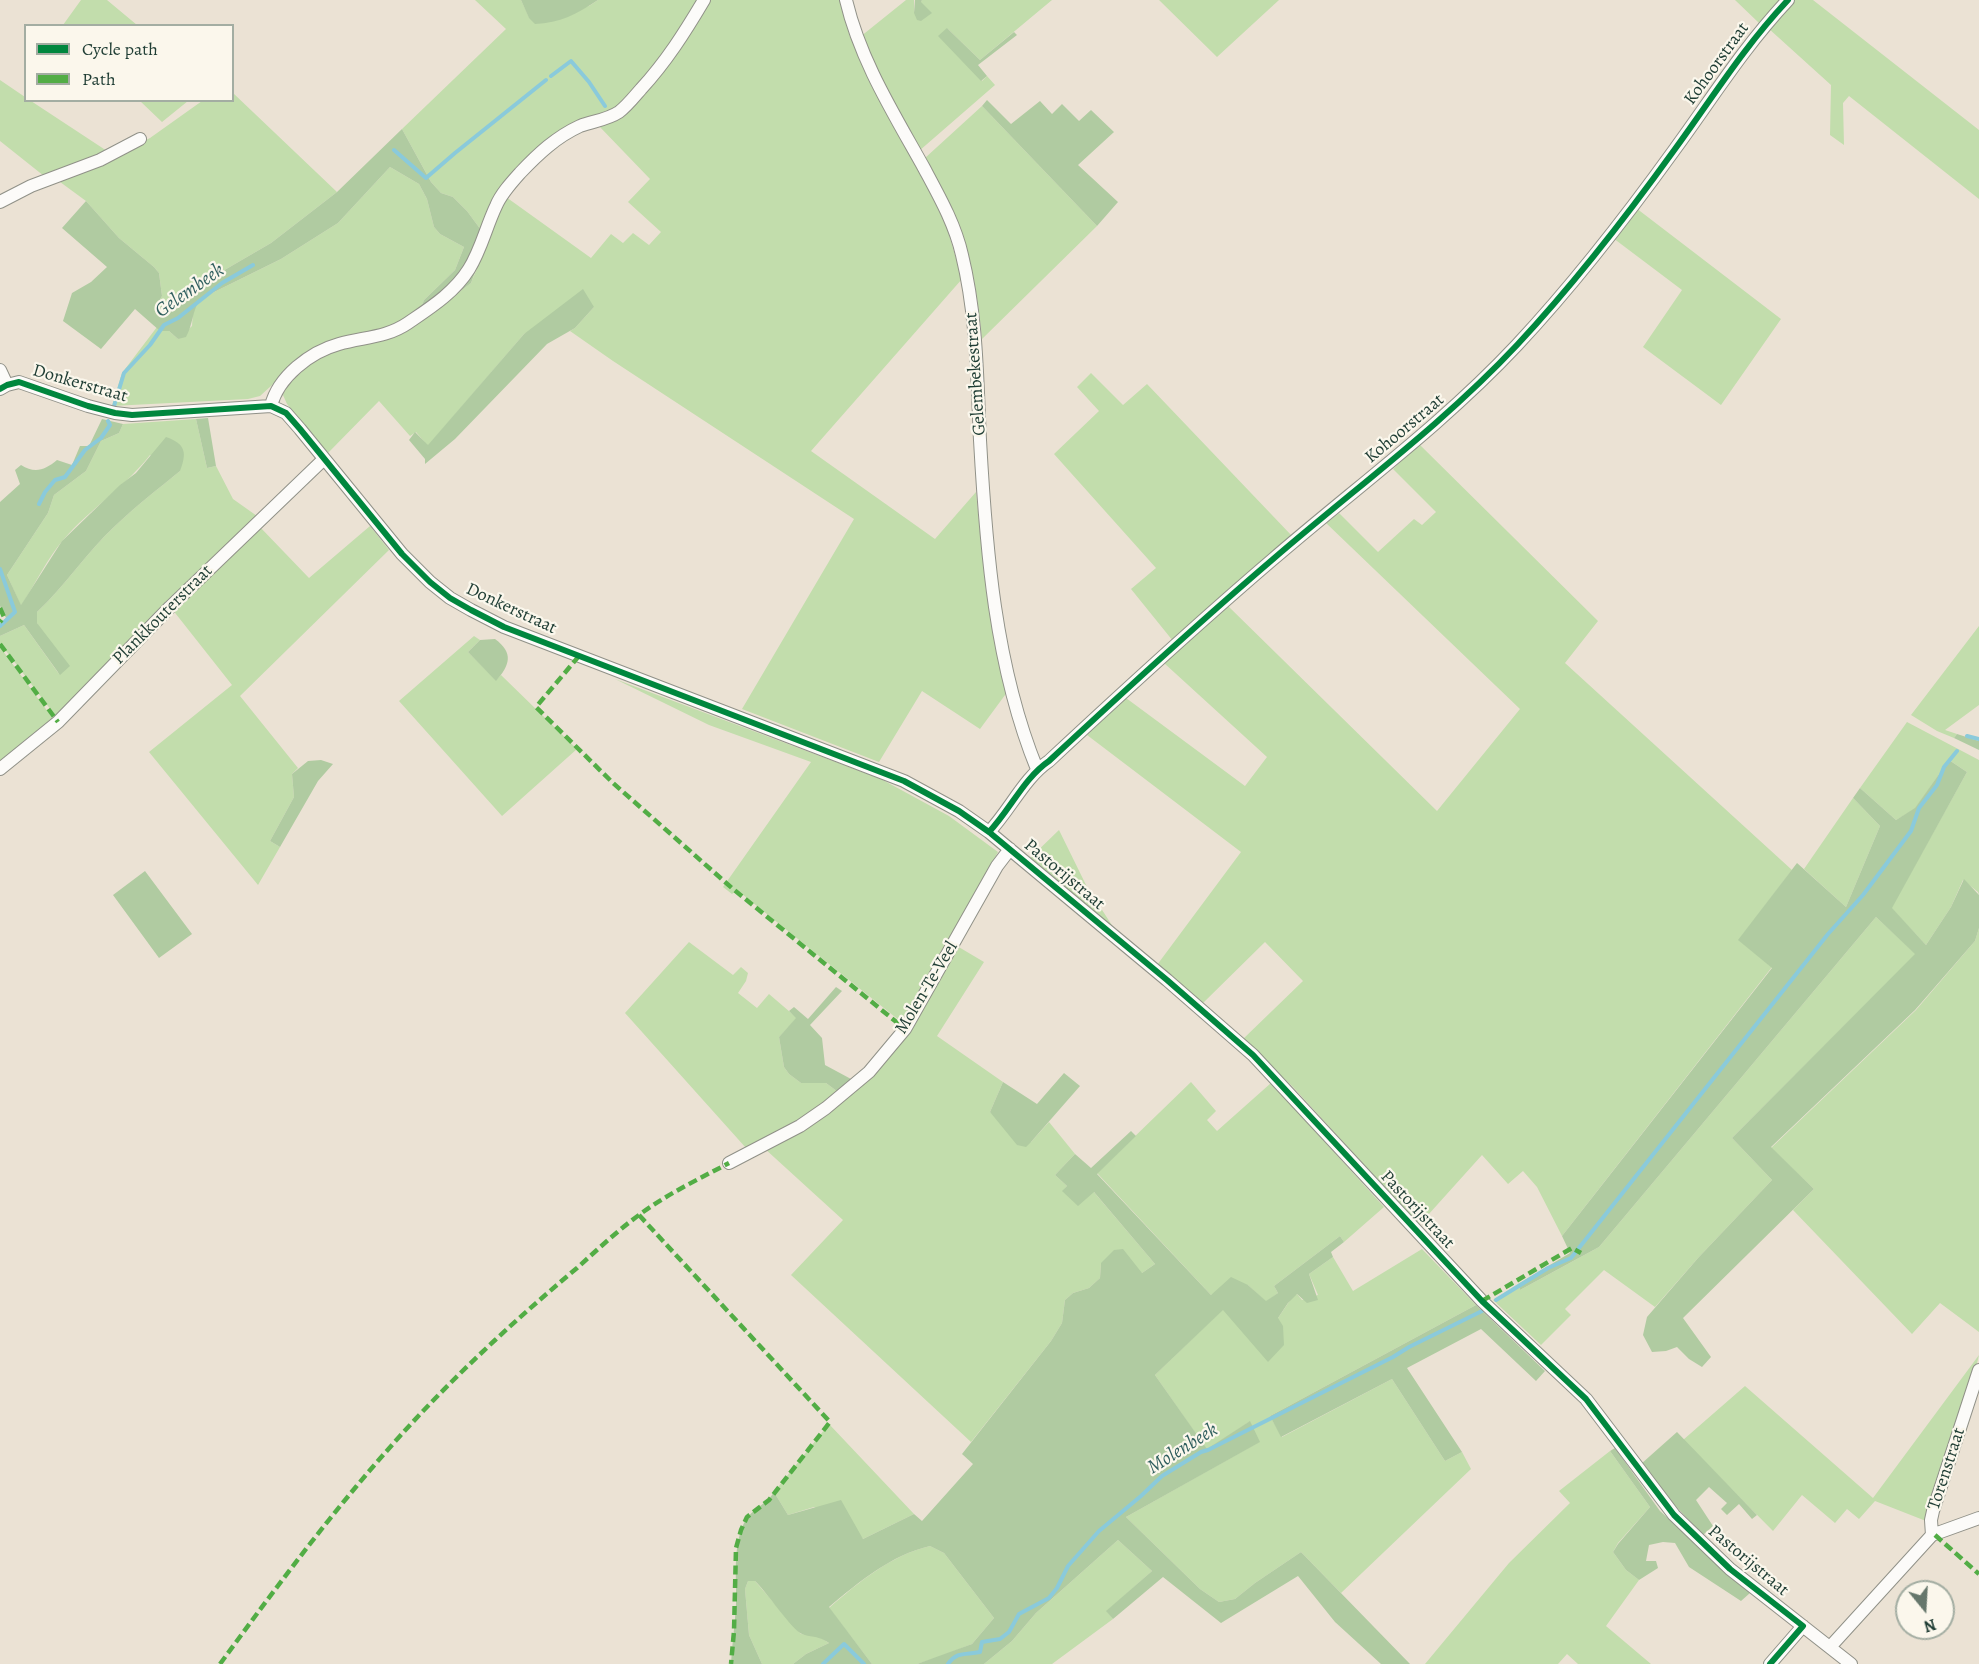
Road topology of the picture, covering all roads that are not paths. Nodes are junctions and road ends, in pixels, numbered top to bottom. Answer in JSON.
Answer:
{"nodes":[{"id":1,"x":704,"y":0,"type":"edge"},
{"id":2,"x":846,"y":0,"type":"edge"},
{"id":3,"x":1788,"y":0,"type":"edge"},
{"id":4,"x":140,"y":139,"type":"dead end"},
{"id":5,"x":0,"y":202,"type":"edge"},
{"id":6,"x":0,"y":370,"type":"edge"},
{"id":7,"x":3,"y":387,"type":"edge"},
{"id":8,"x":271,"y":406,"type":"junction"},
{"id":9,"x":324,"y":459,"type":"junction"},
{"id":10,"x":0,"y":769,"type":"edge"},
{"id":11,"x":1037,"y":769,"type":"junction"},
{"id":12,"x":989,"y":832,"type":"junction"},
{"id":13,"x":1010,"y":849,"type":"junction"},
{"id":14,"x":729,"y":1163,"type":"dead end"},
{"id":15,"x":1979,"y":1370,"type":"edge"},
{"id":16,"x":1979,"y":1518,"type":"edge"},
{"id":17,"x":1932,"y":1535,"type":"junction"},
{"id":18,"x":1803,"y":1626,"type":"junction"},
{"id":19,"x":1830,"y":1647,"type":"junction"},
{"id":20,"x":1770,"y":1664,"type":"edge"},
{"id":21,"x":1851,"y":1664,"type":"edge"}],
"edges":[{"from":1,"to":8,"type":"street"},
{"from":2,"to":11,"type":"street","name":"Gelembekestraat"},
{"from":3,"to":11,"type":"street","name":"Kohoorstraat"},
{"from":4,"to":5,"type":"street"},
{"from":6,"to":7,"type":"street","name":"Donkerstraat"},
{"from":7,"to":8,"type":"street","name":"Donkerstraat"},
{"from":8,"to":9,"type":"street","name":"Donkerstraat"},
{"from":9,"to":10,"type":"street","name":"Plankkouterstraat"},
{"from":9,"to":12,"type":"street","name":"Donkerstraat"},
{"from":11,"to":12,"type":"street","name":"Kohoorstraat"},
{"from":12,"to":13,"type":"street","name":"Pastorijstraat"},
{"from":13,"to":14,"type":"street","name":"Molen-Te-Veel"},
{"from":13,"to":18,"type":"street","name":"Pastorijstraat"},
{"from":15,"to":17,"type":"street","name":"Torenstraat"},
{"from":16,"to":17,"type":"street","name":"Torenstraat"},
{"from":17,"to":19,"type":"street","name":"Torenstraat"},
{"from":18,"to":19,"type":"street","name":"Pastorijstraat"},
{"from":18,"to":20,"type":"street"},
{"from":19,"to":21,"type":"street","name":"Pastorijstraat"}]}
